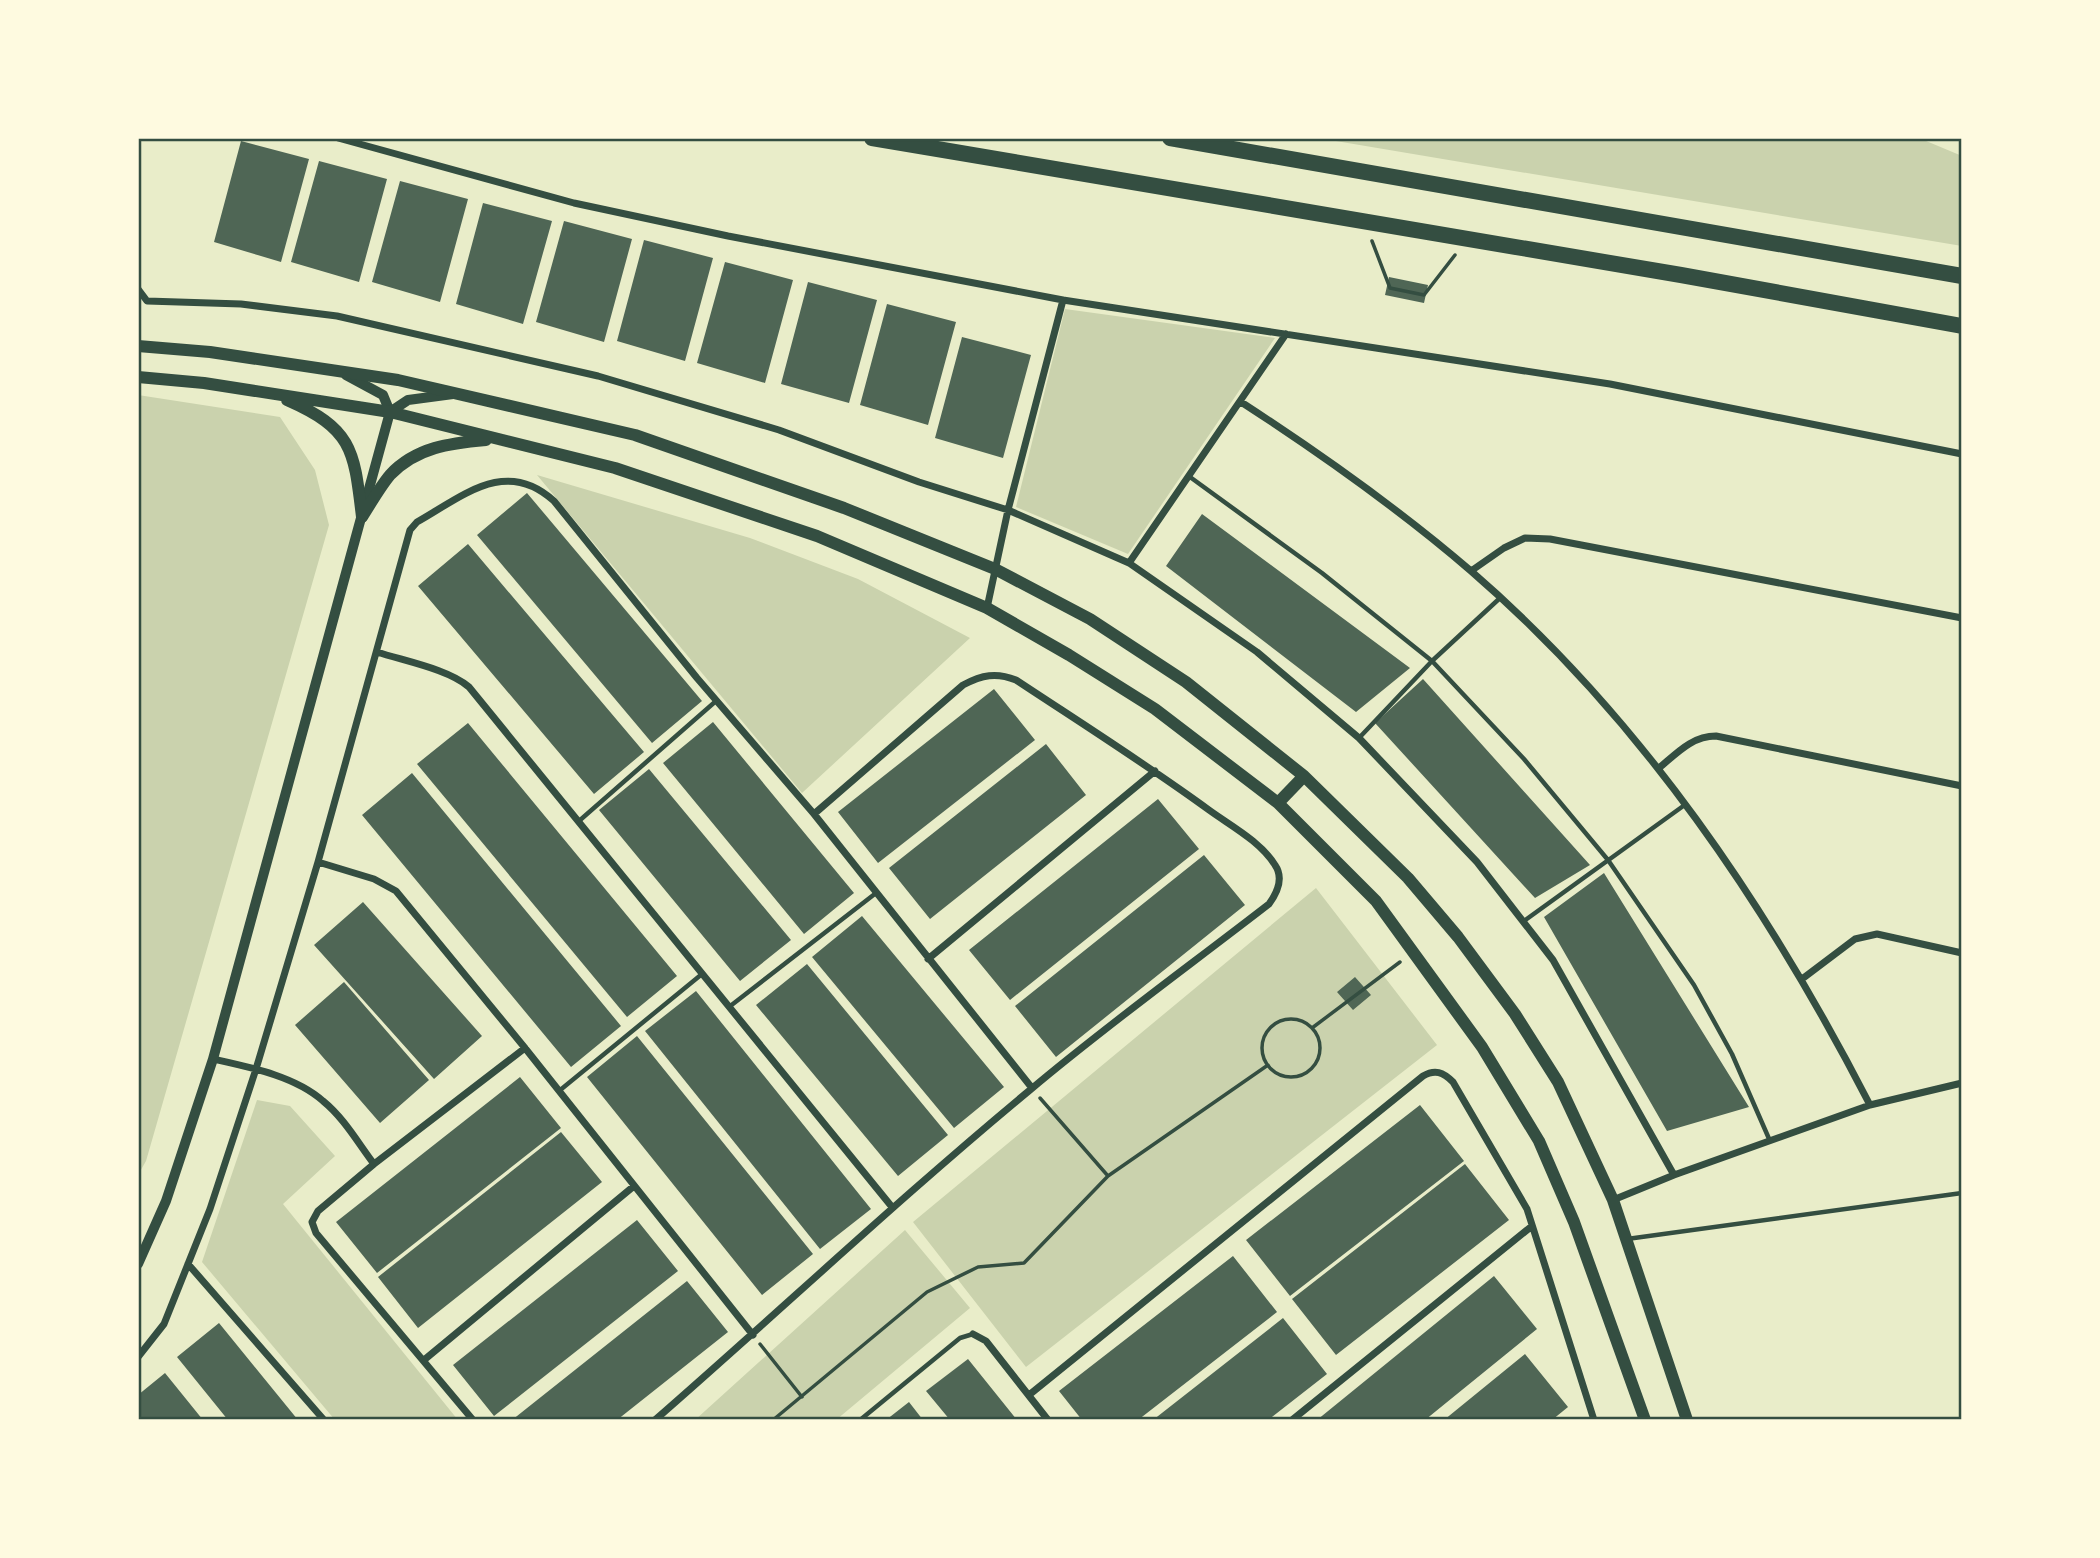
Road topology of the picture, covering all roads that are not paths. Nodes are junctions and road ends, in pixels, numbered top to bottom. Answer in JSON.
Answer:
{"nodes":[{"id":1,"x":338,"y":138,"type":"edge"},
{"id":2,"x":872,"y":138,"type":"edge"},
{"id":3,"x":1170,"y":138,"type":"edge"},
{"id":4,"x":1962,"y":276,"type":"edge"},
{"id":5,"x":138,"y":289,"type":"edge"},
{"id":6,"x":1063,"y":300,"type":"junction"},
{"id":7,"x":1962,"y":326,"type":"edge"},
{"id":8,"x":1286,"y":334,"type":"junction"},
{"id":9,"x":138,"y":346,"type":"edge"},
{"id":10,"x":338,"y":371,"type":"junction"},
{"id":11,"x":138,"y":377,"type":"edge"},
{"id":12,"x":272,"y":393,"type":"junction"},
{"id":13,"x":458,"y":394,"type":"junction"},
{"id":14,"x":1241,"y":402,"type":"junction"},
{"id":15,"x":390,"y":412,"type":"junction"},
{"id":16,"x":497,"y":439,"type":"junction"},
{"id":17,"x":1962,"y":454,"type":"edge"},
{"id":18,"x":1190,"y":477,"type":"junction"},
{"id":19,"x":1008,"y":510,"type":"junction"},
{"id":20,"x":362,"y":517,"type":"junction"},
{"id":21,"x":1129,"y":563,"type":"junction"},
{"id":22,"x":995,"y":569,"type":"junction"},
{"id":23,"x":1471,"y":571,"type":"junction"},
{"id":24,"x":1500,"y":598,"type":"junction"},
{"id":25,"x":987,"y":608,"type":"junction"},
{"id":26,"x":1962,"y":618,"type":"edge"},
{"id":27,"x":377,"y":652,"type":"junction"},
{"id":28,"x":1432,"y":661,"type":"junction"},
{"id":29,"x":716,"y":701,"type":"junction"},
{"id":30,"x":1359,"y":738,"type":"junction"},
{"id":31,"x":1659,"y":768,"type":"junction"},
{"id":32,"x":1155,"y":771,"type":"junction"},
{"id":33,"x":1304,"y":776,"type":"junction"},
{"id":34,"x":1962,"y":786,"type":"edge"},
{"id":35,"x":1278,"y":803,"type":"junction"},
{"id":36,"x":1686,"y":804,"type":"junction"},
{"id":37,"x":814,"y":814,"type":"junction"},
{"id":38,"x":579,"y":821,"type":"junction"},
{"id":39,"x":1608,"y":860,"type":"junction"},
{"id":40,"x":318,"y":862,"type":"junction"},
{"id":41,"x":876,"y":893,"type":"junction"},
{"id":42,"x":1523,"y":922,"type":"junction"},
{"id":43,"x":1962,"y":953,"type":"edge"},
{"id":44,"x":928,"y":959,"type":"junction"},
{"id":45,"x":702,"y":974,"type":"junction"},
{"id":46,"x":1802,"y":979,"type":"junction"},
{"id":47,"x":729,"y":1007,"type":"junction"},
{"id":48,"x":525,"y":1048,"type":"junction"},
{"id":49,"x":213,"y":1059,"type":"junction"},
{"id":50,"x":256,"y":1069,"type":"junction"},
{"id":51,"x":1962,"y":1083,"type":"edge"},
{"id":52,"x":1032,"y":1088,"type":"junction"},
{"id":53,"x":559,"y":1091,"type":"junction"},
{"id":54,"x":1870,"y":1105,"type":"junction"},
{"id":55,"x":1770,"y":1141,"type":"junction"},
{"id":56,"x":374,"y":1164,"type":"junction"},
{"id":57,"x":1674,"y":1175,"type":"junction"},
{"id":58,"x":634,"y":1186,"type":"junction"},
{"id":59,"x":1962,"y":1193,"type":"edge"},
{"id":60,"x":1614,"y":1200,"type":"junction"},
{"id":61,"x":892,"y":1207,"type":"junction"},
{"id":62,"x":1532,"y":1226,"type":"junction"},
{"id":63,"x":1626,"y":1239,"type":"junction"},
{"id":64,"x":138,"y":1264,"type":"edge"},
{"id":65,"x":188,"y":1264,"type":"junction"},
{"id":66,"x":973,"y":1334,"type":"joint"},
{"id":67,"x":753,"y":1335,"type":"junction"},
{"id":68,"x":138,"y":1357,"type":"edge"},
{"id":69,"x":424,"y":1360,"type":"junction"},
{"id":70,"x":1029,"y":1395,"type":"junction"},
{"id":71,"x":324,"y":1420,"type":"edge"},
{"id":72,"x":473,"y":1420,"type":"edge"},
{"id":73,"x":655,"y":1420,"type":"edge"},
{"id":74,"x":860,"y":1420,"type":"edge"},
{"id":75,"x":1048,"y":1420,"type":"edge"},
{"id":76,"x":1292,"y":1420,"type":"edge"},
{"id":77,"x":1594,"y":1420,"type":"edge"},
{"id":78,"x":1645,"y":1420,"type":"edge"},
{"id":79,"x":1687,"y":1420,"type":"edge"}],
"edges":[{"from":1,"to":6,"type":"street"},
{"from":2,"to":7,"type":"highway"},
{"from":3,"to":4,"type":"highway"},
{"from":5,"to":19,"type":"street"},
{"from":6,"to":8,"type":"street"},
{"from":6,"to":19,"type":"street"},
{"from":8,"to":14,"type":"street"},
{"from":8,"to":17,"type":"street"},
{"from":9,"to":10,"type":"main road"},
{"from":10,"to":13,"type":"main road"},
{"from":10,"to":15,"type":"street"},
{"from":11,"to":12,"type":"main road"},
{"from":12,"to":15,"type":"main road"},
{"from":12,"to":20,"type":"main road"},
{"from":13,"to":15,"type":"street"},
{"from":13,"to":22,"type":"main road"},
{"from":14,"to":18,"type":"street"},
{"from":14,"to":23,"type":"street"},
{"from":15,"to":16,"type":"main road"},
{"from":15,"to":20,"type":"street"},
{"from":16,"to":20,"type":"main road"},
{"from":16,"to":25,"type":"main road"},
{"from":18,"to":21,"type":"street"},
{"from":18,"to":28,"type":"lane"},
{"from":19,"to":21,"type":"street"},
{"from":19,"to":22,"type":"street"},
{"from":20,"to":49,"type":"street"},
{"from":21,"to":30,"type":"street"},
{"from":22,"to":25,"type":"street"},
{"from":22,"to":33,"type":"main road"},
{"from":23,"to":24,"type":"street"},
{"from":23,"to":26,"type":"street"},
{"from":24,"to":28,"type":"lane"},
{"from":24,"to":31,"type":"street"},
{"from":25,"to":35,"type":"main road"},
{"from":27,"to":29,"type":"street"},
{"from":27,"to":38,"type":"street"},
{"from":27,"to":40,"type":"street"},
{"from":28,"to":30,"type":"lane"},
{"from":28,"to":39,"type":"lane"},
{"from":29,"to":37,"type":"street"},
{"from":29,"to":38,"type":"lane"},
{"from":30,"to":42,"type":"street"},
{"from":31,"to":34,"type":"street"},
{"from":31,"to":36,"type":"street"},
{"from":32,"to":37,"type":"street"},
{"from":32,"to":44,"type":"street"},
{"from":32,"to":52,"type":"street"},
{"from":33,"to":35,"type":"main road"},
{"from":33,"to":60,"type":"main road"},
{"from":35,"to":78,"type":"main road"},
{"from":36,"to":39,"type":"lane"},
{"from":36,"to":46,"type":"street"},
{"from":37,"to":41,"type":"street"},
{"from":38,"to":45,"type":"street"},
{"from":39,"to":42,"type":"lane"},
{"from":39,"to":55,"type":"lane"},
{"from":40,"to":48,"type":"street"},
{"from":40,"to":50,"type":"street"},
{"from":41,"to":44,"type":"street"},
{"from":41,"to":47,"type":"lane"},
{"from":42,"to":57,"type":"street"},
{"from":43,"to":46,"type":"street"},
{"from":44,"to":52,"type":"street"},
{"from":45,"to":47,"type":"street"},
{"from":45,"to":53,"type":"lane"},
{"from":46,"to":54,"type":"street"},
{"from":47,"to":61,"type":"street"},
{"from":48,"to":53,"type":"street"},
{"from":48,"to":56,"type":"street"},
{"from":49,"to":50,"type":"street"},
{"from":49,"to":64,"type":"street"},
{"from":50,"to":56,"type":"street"},
{"from":50,"to":65,"type":"street"},
{"from":51,"to":54,"type":"street"},
{"from":52,"to":61,"type":"street"},
{"from":53,"to":58,"type":"street"},
{"from":54,"to":55,"type":"street"},
{"from":55,"to":57,"type":"street"},
{"from":56,"to":69,"type":"street"},
{"from":57,"to":60,"type":"street"},
{"from":58,"to":67,"type":"street"},
{"from":58,"to":69,"type":"street"},
{"from":59,"to":63,"type":"lane"},
{"from":60,"to":63,"type":"main road"},
{"from":61,"to":67,"type":"street"},
{"from":62,"to":70,"type":"street"},
{"from":62,"to":76,"type":"street"},
{"from":62,"to":77,"type":"street"},
{"from":63,"to":79,"type":"main road"},
{"from":65,"to":68,"type":"street"},
{"from":65,"to":71,"type":"street"},
{"from":66,"to":70,"type":"street"},
{"from":66,"to":74,"type":"lane"},
{"from":67,"to":73,"type":"street"},
{"from":69,"to":72,"type":"street"},
{"from":70,"to":75,"type":"street"}]}
